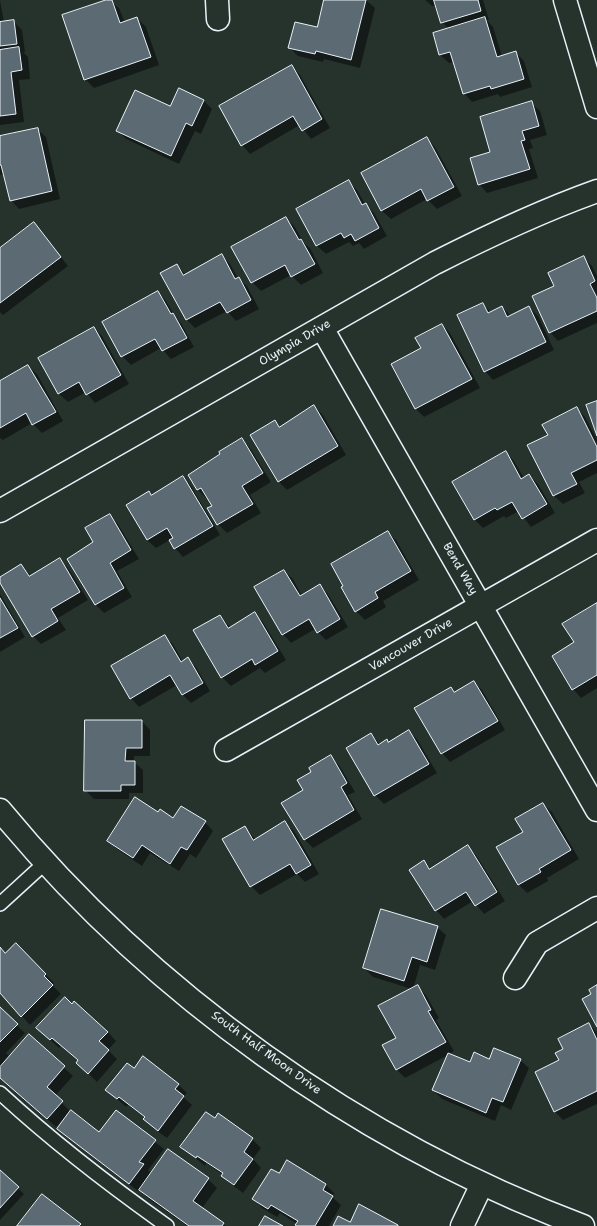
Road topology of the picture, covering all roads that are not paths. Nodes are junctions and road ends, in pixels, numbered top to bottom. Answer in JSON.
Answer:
{"nodes":[{"id":1,"x":565,"y":0,"type":"edge"},
{"id":2,"x":597,"y":107,"type":"edge"},
{"id":3,"x":597,"y":191,"type":"edge"},
{"id":4,"x":322,"y":328,"type":"junction"},
{"id":5,"x":0,"y":512,"type":"edge"},
{"id":6,"x":597,"y":540,"type":"edge"},
{"id":7,"x":480,"y":606,"type":"junction"},
{"id":8,"x":226,"y":750,"type":"dead end"},
{"id":9,"x":0,"y":810,"type":"edge"},
{"id":10,"x":597,"y":810,"type":"edge"},
{"id":11,"x":46,"y":862,"type":"junction"},
{"id":12,"x":0,"y":904,"type":"edge"},
{"id":13,"x":597,"y":908,"type":"edge"},
{"id":14,"x":515,"y":978,"type":"dead end"},
{"id":15,"x":0,"y":1093,"type":"edge"},
{"id":16,"x":482,"y":1184,"type":"junction"},
{"id":17,"x":167,"y":1226,"type":"edge"},
{"id":18,"x":462,"y":1226,"type":"edge"},
{"id":19,"x":583,"y":1226,"type":"edge"}],
"edges":[{"from":1,"to":2,"type":"street"},
{"from":3,"to":4,"type":"street","name":"Olympia Drive"},
{"from":4,"to":5,"type":"street","name":"Olympia Drive"},
{"from":4,"to":7,"type":"street","name":"Bend Way"},
{"from":6,"to":7,"type":"street","name":"Vancouver Drive"},
{"from":7,"to":8,"type":"street","name":"Vancouver Drive"},
{"from":7,"to":10,"type":"street","name":"Bend Way"},
{"from":9,"to":11,"type":"street","name":"South Half Moon Drive"},
{"from":11,"to":12,"type":"lane"},
{"from":11,"to":16,"type":"street","name":"South Half Moon Drive"},
{"from":13,"to":14,"type":"street"},
{"from":15,"to":17,"type":"lane"},
{"from":16,"to":18,"type":"street"},
{"from":16,"to":19,"type":"street","name":"South Half Moon Drive"}]}
